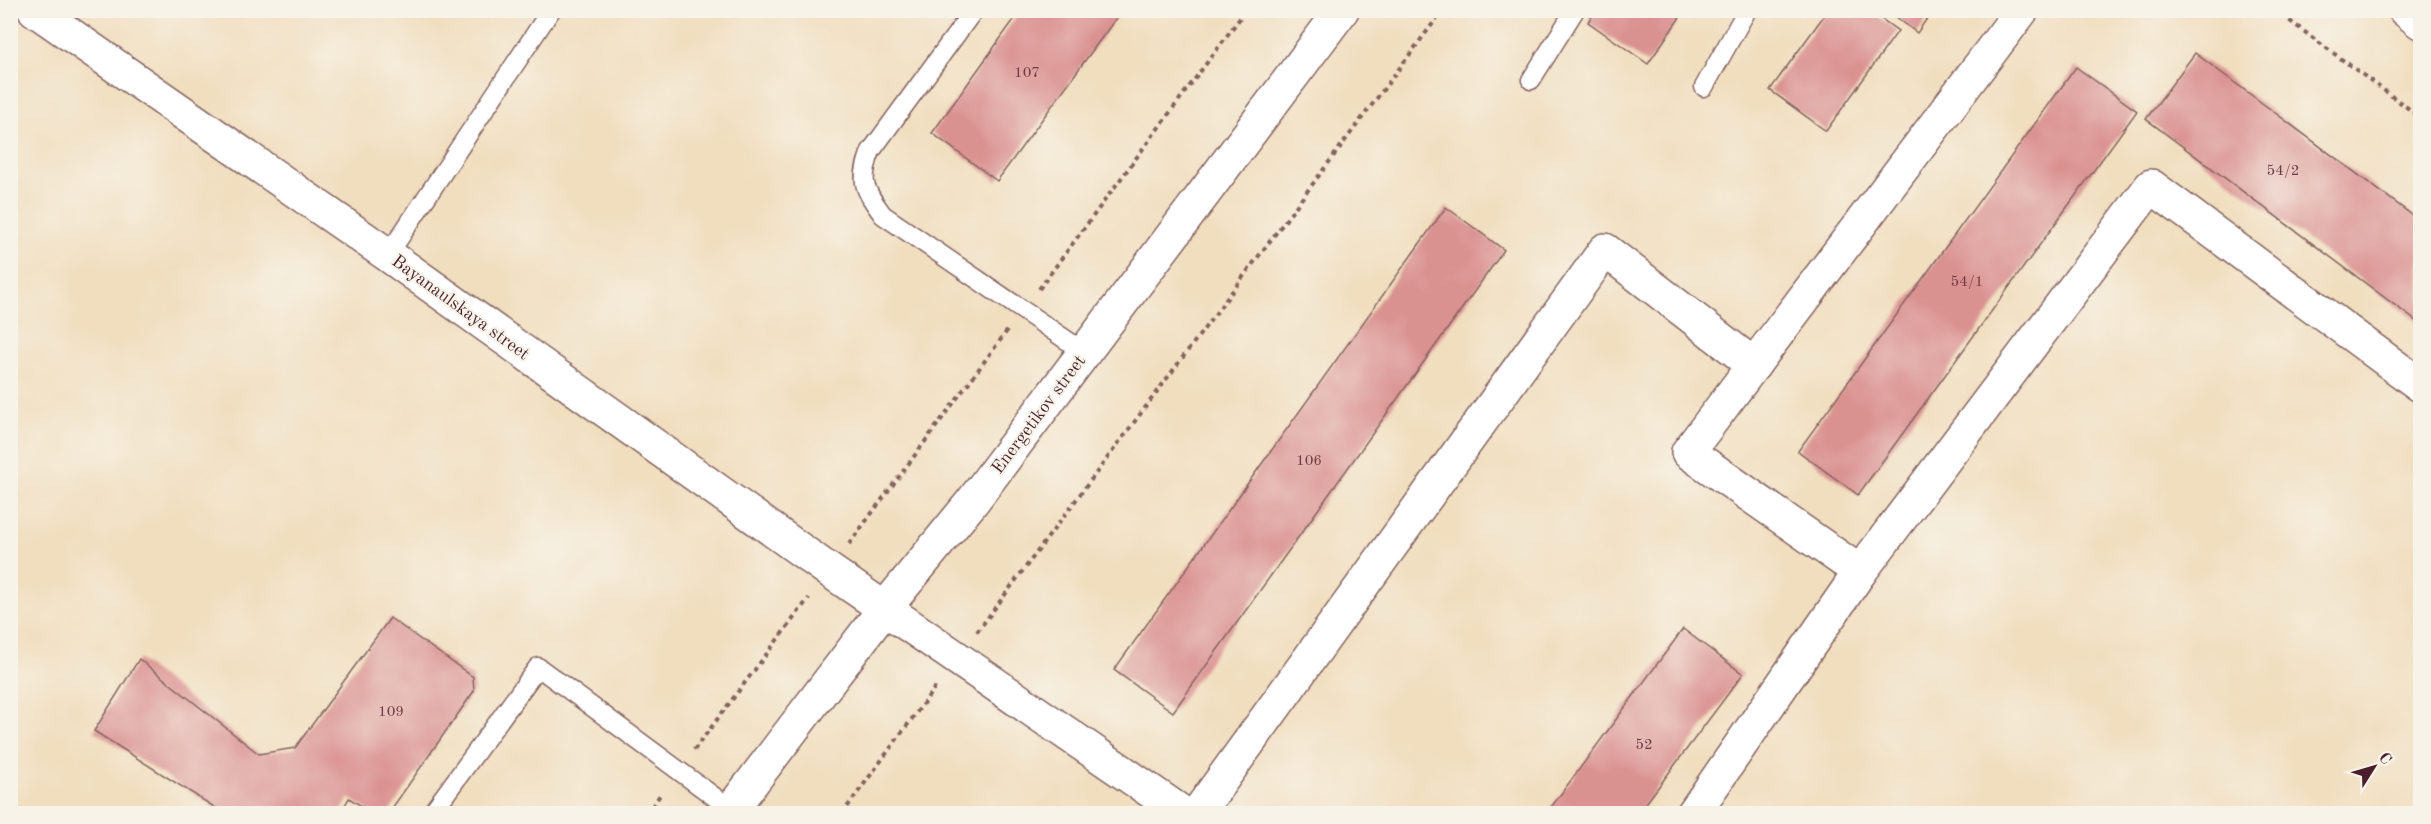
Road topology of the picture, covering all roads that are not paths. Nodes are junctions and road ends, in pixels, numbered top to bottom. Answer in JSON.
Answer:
{"nodes":[{"id":1,"x":35,"y":10,"type":"edge"},
{"id":2,"x":551,"y":10,"type":"edge"},
{"id":3,"x":974,"y":10,"type":"edge"},
{"id":4,"x":1342,"y":10,"type":"edge"},
{"id":5,"x":1575,"y":10,"type":"edge"},
{"id":6,"x":1747,"y":10,"type":"edge"},
{"id":7,"x":2022,"y":10,"type":"edge"},
{"id":8,"x":2405,"y":10,"type":"edge"},
{"id":9,"x":2421,"y":22,"type":"edge"},
{"id":10,"x":1531,"y":80,"type":"dead end"},
{"id":11,"x":1704,"y":87,"type":"dead end"},
{"id":12,"x":388,"y":255,"type":"junction"},
{"id":13,"x":1084,"y":352,"type":"junction"},
{"id":14,"x":1754,"y":365,"type":"junction"},
{"id":15,"x":2421,"y":386,"type":"edge"},
{"id":16,"x":1860,"y":572,"type":"junction"},
{"id":17,"x":885,"y":608,"type":"junction"},
{"id":18,"x":730,"y":811,"type":"edge"},
{"id":19,"x":431,"y":813,"type":"edge"},
{"id":20,"x":1184,"y":813,"type":"edge"},
{"id":21,"x":1197,"y":813,"type":"edge"},
{"id":22,"x":1693,"y":813,"type":"edge"}],
"edges":[{"from":1,"to":12,"type":"street","name":"Bayanaulskaya street"},
{"from":2,"to":12,"type":"lane"},
{"from":3,"to":13,"type":"lane"},
{"from":4,"to":13,"type":"street","name":"Energetikov street"},
{"from":5,"to":10,"type":"lane"},
{"from":6,"to":11,"type":"lane"},
{"from":7,"to":14,"type":"street"},
{"from":8,"to":9,"type":"street"},
{"from":12,"to":17,"type":"street","name":"Bayanaulskaya street"},
{"from":13,"to":17,"type":"street","name":"Energetikov street"},
{"from":14,"to":16,"type":"street"},
{"from":14,"to":21,"type":"street"},
{"from":15,"to":16,"type":"street"},
{"from":16,"to":22,"type":"street"},
{"from":17,"to":18,"type":"street","name":"Energetikov street"},
{"from":17,"to":20,"type":"street","name":"Bayanaulskaya street"},
{"from":18,"to":19,"type":"lane"}]}
